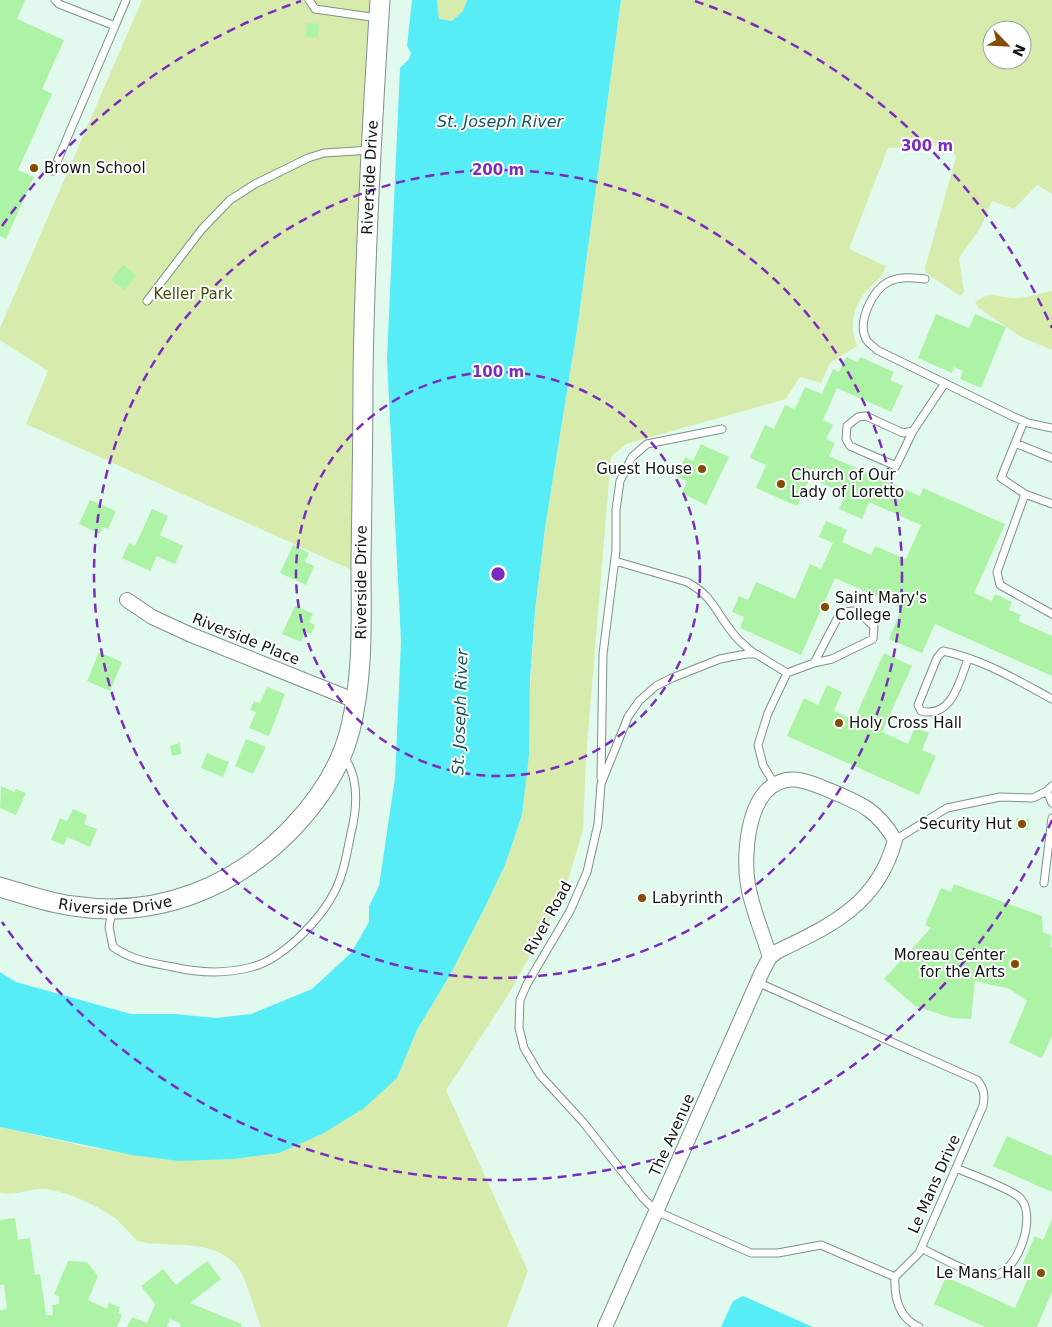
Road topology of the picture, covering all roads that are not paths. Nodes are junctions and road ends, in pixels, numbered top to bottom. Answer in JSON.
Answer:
{"nodes":[{"id":1,"x":55,"y":0,"type":"edge"},
{"id":2,"x":126,"y":0,"type":"edge"},
{"id":3,"x":309,"y":0,"type":"edge"},
{"id":4,"x":379,"y":9,"type":"edge"},
{"id":5,"x":115,"y":26,"type":"junction"},
{"id":6,"x":372,"y":150,"type":"junction"},
{"id":7,"x":54,"y":171,"type":"dead end"},
{"id":8,"x":925,"y":279,"type":"dead end"},
{"id":9,"x":147,"y":300,"type":"dead end"},
{"id":10,"x":945,"y":383,"type":"junction"},
{"id":11,"x":1024,"y":421,"type":"junction"},
{"id":12,"x":1052,"y":428,"type":"edge"},
{"id":13,"x":722,"y":429,"type":"dead end"},
{"id":14,"x":913,"y":431,"type":"junction"},
{"id":15,"x":1015,"y":443,"type":"junction"},
{"id":16,"x":1052,"y":458,"type":"edge"},
{"id":17,"x":1025,"y":494,"type":"junction"},
{"id":18,"x":1052,"y":504,"type":"edge"},
{"id":19,"x":615,"y":561,"type":"junction"},
{"id":20,"x":127,"y":600,"type":"dead end"},
{"id":21,"x":1052,"y":614,"type":"edge"},
{"id":22,"x":756,"y":654,"type":"junction"},
{"id":23,"x":968,"y":659,"type":"junction"},
{"id":24,"x":814,"y":663,"type":"junction"},
{"id":25,"x":787,"y":673,"type":"junction"},
{"id":26,"x":1052,"y":699,"type":"edge"},
{"id":27,"x":356,"y":701,"type":"junction"},
{"id":28,"x":342,"y":754,"type":"junction"},
{"id":29,"x":601,"y":784,"type":"junction"},
{"id":30,"x":775,"y":785,"type":"junction"},
{"id":31,"x":1050,"y":789,"type":"edge"},
{"id":32,"x":1052,"y":803,"type":"edge"},
{"id":33,"x":1052,"y":818,"type":"edge"},
{"id":34,"x":895,"y":840,"type":"junction"},
{"id":35,"x":1044,"y":883,"type":"dead end"},
{"id":36,"x":0,"y":887,"type":"edge"},
{"id":37,"x":112,"y":908,"type":"junction"},
{"id":38,"x":770,"y":957,"type":"junction"},
{"id":39,"x":757,"y":982,"type":"junction"},
{"id":40,"x":956,"y":1168,"type":"junction"},
{"id":41,"x":656,"y":1211,"type":"junction"},
{"id":42,"x":921,"y":1248,"type":"junction"},
{"id":43,"x":895,"y":1277,"type":"junction"},
{"id":44,"x":605,"y":1327,"type":"edge"},
{"id":45,"x":919,"y":1327,"type":"edge"}],
"edges":[{"from":1,"to":5,"type":"lane"},
{"from":2,"to":5,"type":"lane"},
{"from":3,"to":4,"type":"lane"},
{"from":4,"to":6,"type":"street","name":"Riverside Drive"},
{"from":5,"to":7,"type":"lane"},
{"from":6,"to":9,"type":"lane"},
{"from":6,"to":27,"type":"street","name":"Riverside Drive"},
{"from":8,"to":10,"type":"lane"},
{"from":10,"to":11,"type":"lane"},
{"from":10,"to":14,"type":"lane"},
{"from":11,"to":12,"type":"lane"},
{"from":11,"to":15,"type":"lane"},
{"from":13,"to":19,"type":"lane"},
{"from":14,"to":14,"type":"lane"},
{"from":15,"to":16,"type":"lane"},
{"from":15,"to":17,"type":"lane"},
{"from":17,"to":18,"type":"lane"},
{"from":17,"to":21,"type":"lane"},
{"from":19,"to":22,"type":"lane"},
{"from":19,"to":29,"type":"lane"},
{"from":20,"to":27,"type":"street","name":"Riverside Place"},
{"from":22,"to":25,"type":"lane"},
{"from":22,"to":29,"type":"lane","name":"River Road"},
{"from":23,"to":23,"type":"lane"},
{"from":23,"to":26,"type":"lane"},
{"from":24,"to":24,"type":"lane"},
{"from":24,"to":25,"type":"lane"},
{"from":25,"to":30,"type":"lane"},
{"from":27,"to":28,"type":"street","name":"Riverside Drive"},
{"from":28,"to":37,"type":"street","name":"Riverside Drive"},
{"from":28,"to":37,"type":"lane"},
{"from":29,"to":41,"type":"lane","name":"River Road"},
{"from":30,"to":34,"type":"street"},
{"from":30,"to":38,"type":"street"},
{"from":31,"to":32,"type":"lane"},
{"from":31,"to":34,"type":"lane"},
{"from":33,"to":35,"type":"lane"},
{"from":34,"to":38,"type":"street"},
{"from":36,"to":37,"type":"street","name":"Riverside Drive"},
{"from":38,"to":39,"type":"street","name":"The Avenue"},
{"from":39,"to":40,"type":"lane","name":"Le Mans Drive"},
{"from":39,"to":41,"type":"street","name":"The Avenue"},
{"from":40,"to":42,"type":"lane","name":"Le Mans Drive"},
{"from":40,"to":42,"type":"lane"},
{"from":41,"to":43,"type":"lane"},
{"from":41,"to":44,"type":"street","name":"The Avenue"},
{"from":42,"to":43,"type":"lane","name":"Le Mans Drive"},
{"from":43,"to":45,"type":"lane"}]}
